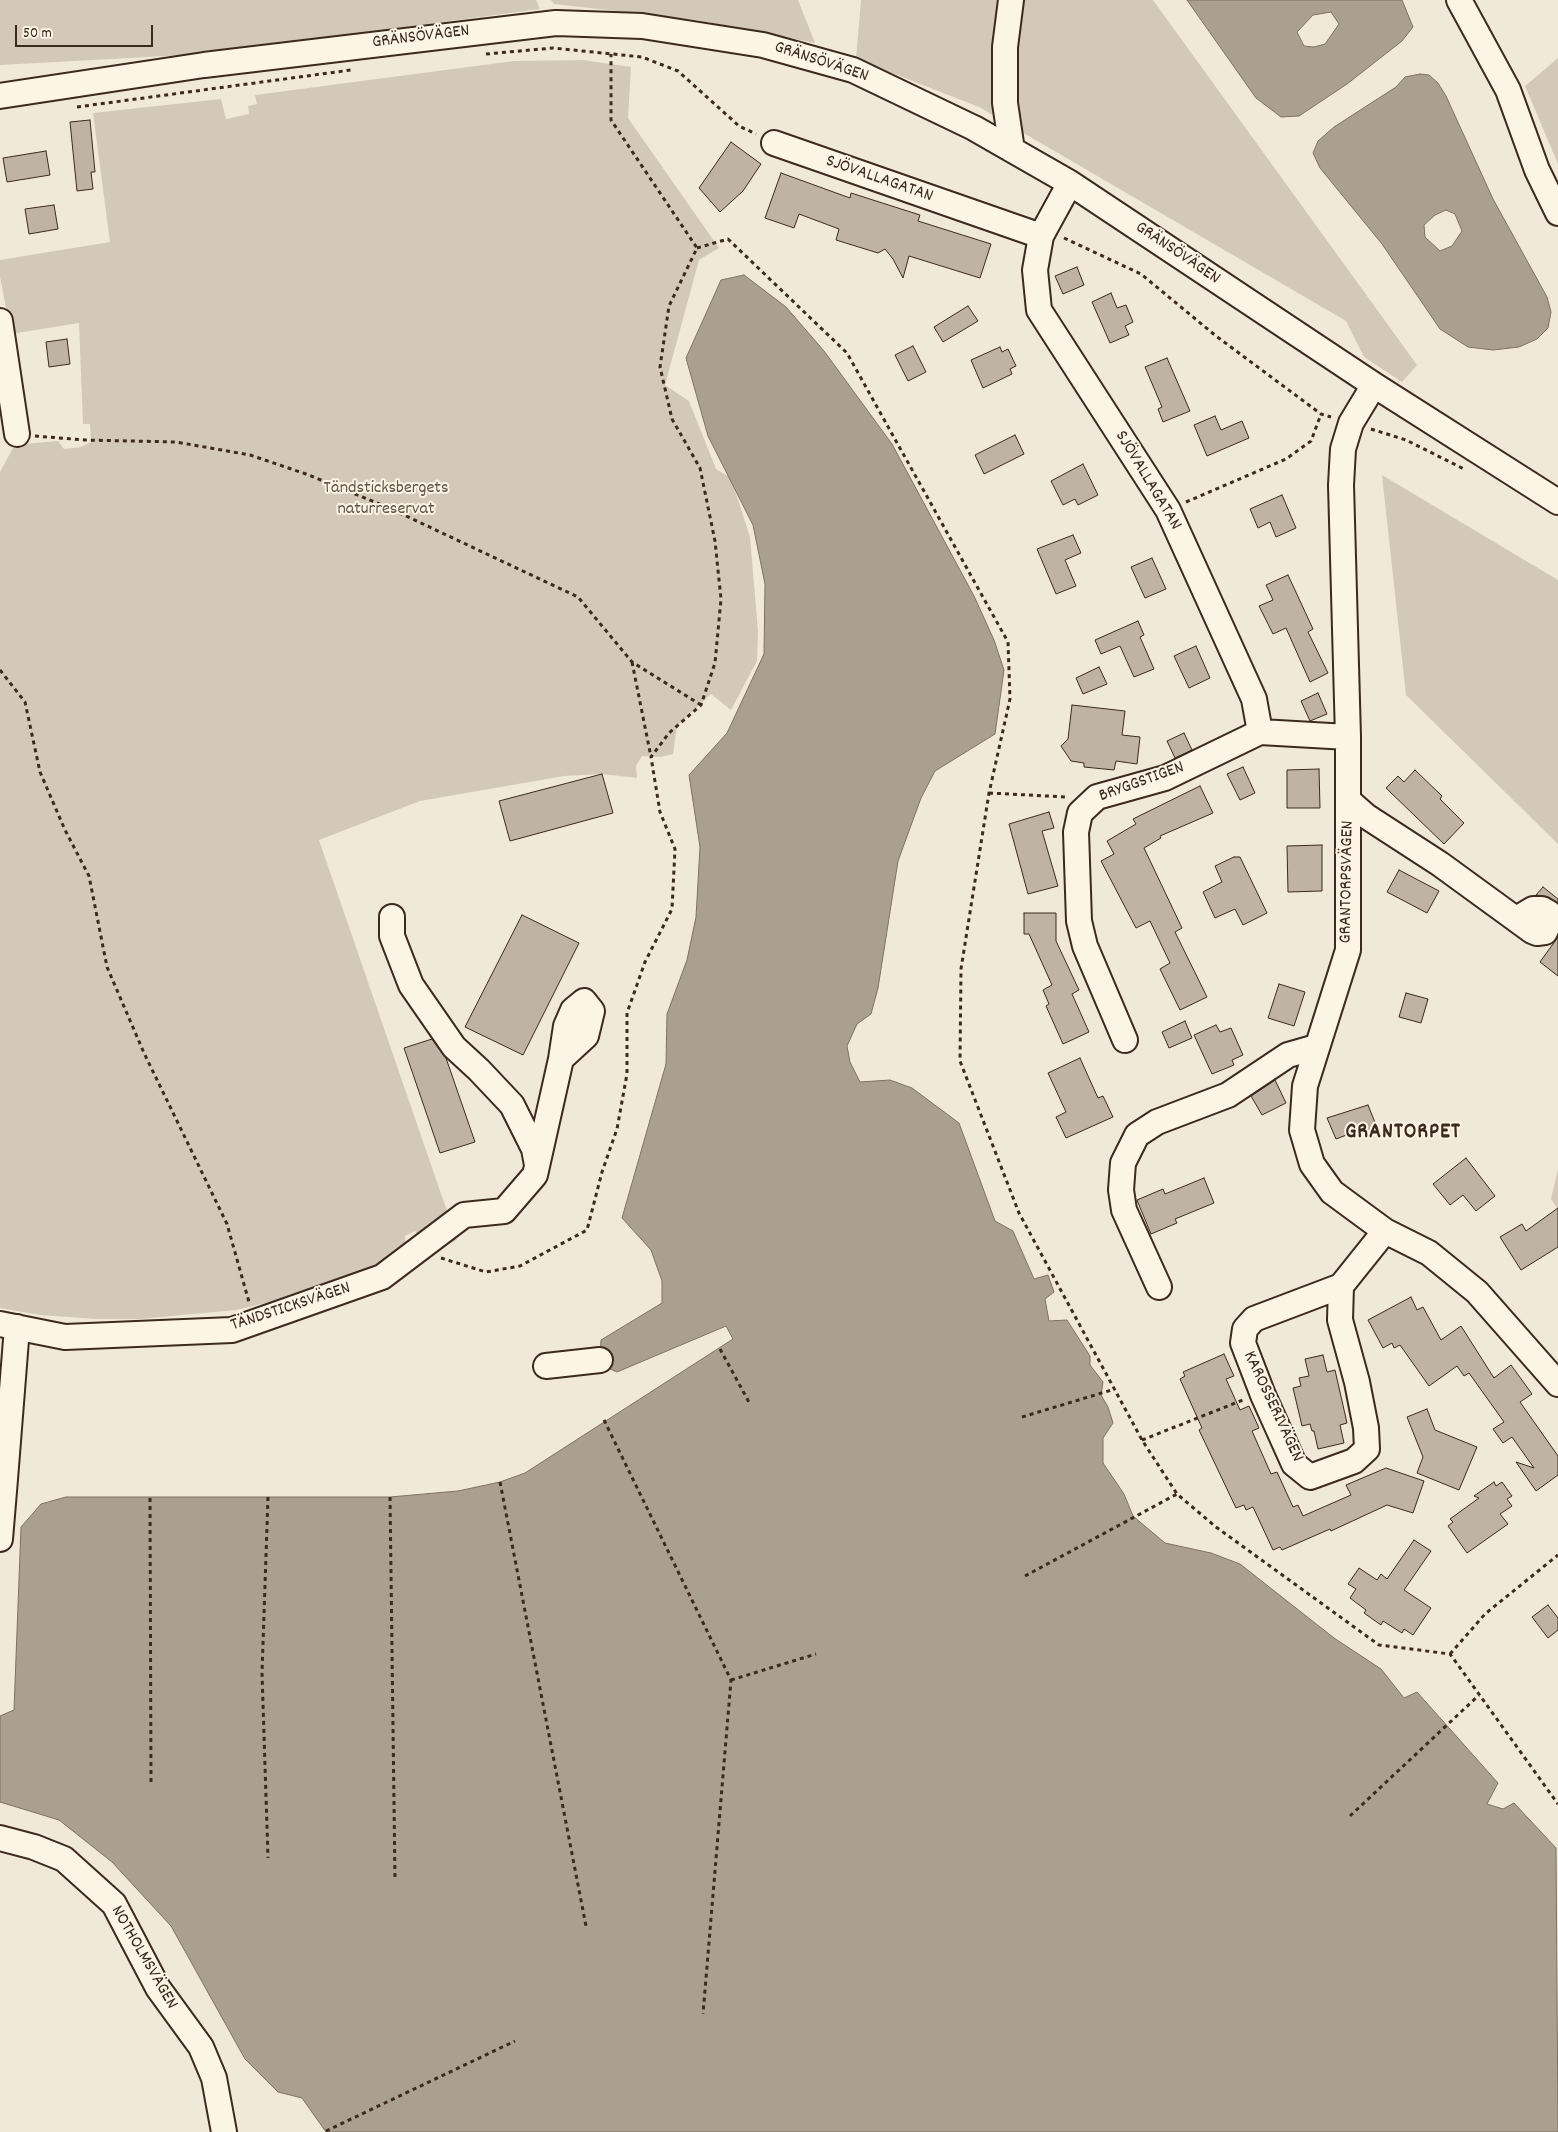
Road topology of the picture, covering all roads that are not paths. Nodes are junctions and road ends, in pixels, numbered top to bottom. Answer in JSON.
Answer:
{"nodes":[{"id":1,"x":1011,"y":0,"type":"edge"},
{"id":2,"x":1459,"y":0,"type":"edge"},
{"id":3,"x":0,"y":96,"type":"edge"},
{"id":4,"x":774,"y":143,"type":"road end"},
{"id":5,"x":1012,"y":150,"type":"junction"},
{"id":6,"x":1070,"y":182,"type":"junction"},
{"id":7,"x":1558,"y":213,"type":"edge"},
{"id":8,"x":1041,"y":236,"type":"junction"},
{"id":9,"x":0,"y":321,"type":"edge"},
{"id":10,"x":1374,"y":385,"type":"junction"},
{"id":11,"x":17,"y":434,"type":"road end"},
{"id":12,"x":1558,"y":502,"type":"edge"},
{"id":13,"x":1260,"y":732,"type":"junction"},
{"id":14,"x":1348,"y":737,"type":"junction"},
{"id":15,"x":1349,"y":802,"type":"junction"},
{"id":16,"x":392,"y":916,"type":"dead end"},
{"id":17,"x":1518,"y":918,"type":"dead end"},
{"id":18,"x":1125,"y":1040,"type":"dead end"},
{"id":19,"x":1316,"y":1047,"type":"junction"},
{"id":20,"x":561,"y":1059,"type":"dead end"},
{"id":21,"x":537,"y":1167,"type":"junction"},
{"id":22,"x":1385,"y":1231,"type":"junction"},
{"id":23,"x":1341,"y":1286,"type":"junction"},
{"id":24,"x":1159,"y":1287,"type":"dead end"},
{"id":25,"x":8,"y":1326,"type":"edge"},
{"id":26,"x":600,"y":1360,"type":"dead end"},
{"id":27,"x":546,"y":1366,"type":"dead end"},
{"id":28,"x":1558,"y":1384,"type":"edge"},
{"id":29,"x":2,"y":1478,"type":"edge"},
{"id":30,"x":0,"y":1539,"type":"edge"},
{"id":31,"x":0,"y":1838,"type":"edge"},
{"id":32,"x":224,"y":2132,"type":"edge"}],
"edges":[{"from":1,"to":5,"type":"street"},
{"from":2,"to":7,"type":"street"},
{"from":3,"to":5,"type":"street","name":"GRÄNSÖVÄGEN"},
{"from":4,"to":8,"type":"street","name":"SJÖVALLAGATAN"},
{"from":5,"to":6,"type":"street","name":"GRÄNSÖVÄGEN"},
{"from":6,"to":8,"type":"street","name":"SJÖVALLAGATAN"},
{"from":6,"to":10,"type":"street","name":"GRÄNSÖVÄGEN"},
{"from":8,"to":13,"type":"street","name":"SJÖVALLAGATAN"},
{"from":9,"to":11,"type":"street"},
{"from":10,"to":12,"type":"street","name":"GRÄNSÖVÄGEN"},
{"from":10,"to":14,"type":"street","name":"GRANTORPSVÄGEN"},
{"from":13,"to":14,"type":"street","name":"BRYGGSTIGEN"},
{"from":13,"to":18,"type":"street","name":"BRYGGSTIGEN"},
{"from":14,"to":15,"type":"street","name":"GRANTORPSVÄGEN"},
{"from":15,"to":17,"type":"street"},
{"from":15,"to":19,"type":"street","name":"GRANTORPSVÄGEN"},
{"from":16,"to":21,"type":"street"},
{"from":19,"to":22,"type":"street","name":"GRANTORPSVÄGEN"},
{"from":19,"to":24,"type":"street"},
{"from":20,"to":21,"type":"street","name":"TÄNDSTICKSVÄGEN"},
{"from":21,"to":25,"type":"street","name":"TÄNDSTICKSVÄGEN"},
{"from":22,"to":23,"type":"street"},
{"from":22,"to":28,"type":"street","name":"GRANTORPSVÄGEN"},
{"from":23,"to":23,"type":"street","name":"KAROSSERIVÄGEN"},
{"from":25,"to":29,"type":"street"},
{"from":26,"to":27,"type":"street"},
{"from":29,"to":30,"type":"street"},
{"from":31,"to":32,"type":"street","name":"NOTHOLMSVÄGEN"}]}
